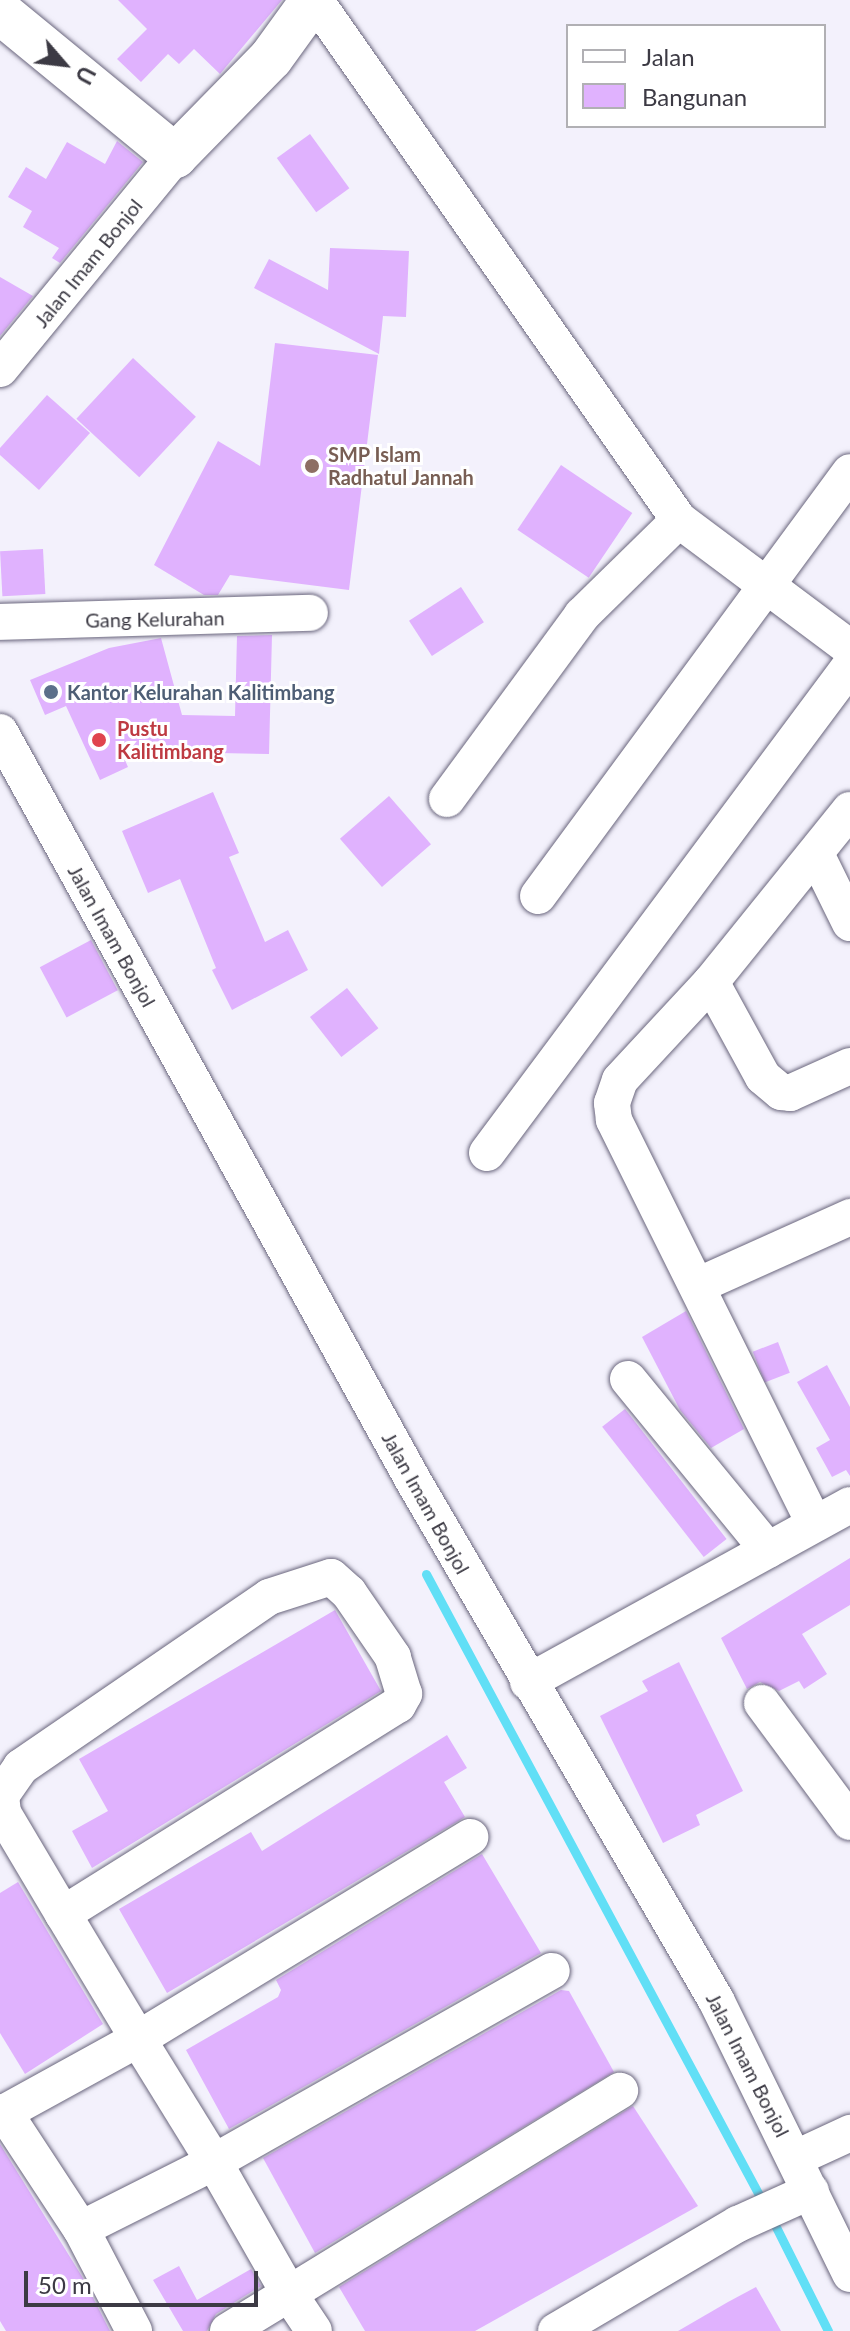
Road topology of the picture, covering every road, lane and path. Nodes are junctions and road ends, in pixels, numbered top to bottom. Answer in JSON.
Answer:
{"nodes":[{"id":1,"x":314,"y":0,"type":"edge"},
{"id":2,"x":0,"y":12,"type":"edge"},
{"id":3,"x":175,"y":156,"type":"junction"},
{"id":4,"x":0,"y":369,"type":"edge"},
{"id":5,"x":850,"y":472,"type":"edge"},
{"id":6,"x":679,"y":520,"type":"junction"},
{"id":7,"x":768,"y":586,"type":"junction"},
{"id":8,"x":310,"y":613,"type":"dead end"},
{"id":9,"x":0,"y":622,"type":"edge"},
{"id":10,"x":850,"y":648,"type":"edge"},
{"id":11,"x":850,"y":666,"type":"edge"},
{"id":12,"x":0,"y":732,"type":"edge"},
{"id":13,"x":447,"y":799,"type":"dead end"},
{"id":14,"x":850,"y":810,"type":"edge"},
{"id":15,"x":816,"y":854,"type":"junction"},
{"id":16,"x":538,"y":896,"type":"dead end"},
{"id":17,"x":850,"y":923,"type":"edge"},
{"id":18,"x":711,"y":982,"type":"junction"},
{"id":19,"x":850,"y":1066,"type":"edge"},
{"id":20,"x":487,"y":1153,"type":"dead end"},
{"id":21,"x":850,"y":1217,"type":"edge"},
{"id":22,"x":699,"y":1285,"type":"junction"},
{"id":23,"x":628,"y":1379,"type":"dead end"},
{"id":24,"x":850,"y":1505,"type":"edge"},
{"id":25,"x":813,"y":1521,"type":"junction"},
{"id":26,"x":768,"y":1550,"type":"junction"},
{"id":27,"x":528,"y":1682,"type":"junction"},
{"id":28,"x":762,"y":1703,"type":"dead end"},
{"id":29,"x":850,"y":1822,"type":"edge"},
{"id":30,"x":470,"y":1837,"type":"dead end"},
{"id":31,"x":63,"y":1914,"type":"junction"},
{"id":32,"x":552,"y":1971,"type":"dead end"},
{"id":33,"x":138,"y":2039,"type":"junction"},
{"id":34,"x":620,"y":2091,"type":"dead end"},
{"id":35,"x":2,"y":2114,"type":"edge"},
{"id":36,"x":850,"y":2133,"type":"edge"},
{"id":37,"x":796,"y":2158,"type":"junction"},
{"id":38,"x":214,"y":2162,"type":"junction"},
{"id":39,"x":795,"y":2198,"type":"junction"},
{"id":40,"x":81,"y":2229,"type":"junction"},
{"id":41,"x":850,"y":2274,"type":"edge"},
{"id":42,"x":290,"y":2295,"type":"junction"},
{"id":43,"x":134,"y":2331,"type":"edge"},
{"id":44,"x":228,"y":2331,"type":"edge"},
{"id":45,"x":314,"y":2331,"type":"edge"},
{"id":46,"x":556,"y":2331,"type":"edge"}],
"edges":[{"from":1,"to":3,"type":"street"},
{"from":1,"to":6,"type":"street"},
{"from":2,"to":3,"type":"street"},
{"from":3,"to":4,"type":"street","name":"Jalan Imam Bonjol"},
{"from":5,"to":7,"type":"street"},
{"from":6,"to":7,"type":"street"},
{"from":6,"to":13,"type":"street"},
{"from":7,"to":10,"type":"street"},
{"from":7,"to":16,"type":"street"},
{"from":8,"to":9,"type":"street","name":"Gang Kelurahan"},
{"from":11,"to":20,"type":"street"},
{"from":12,"to":27,"type":"street","name":"Jalan Imam Bonjol"},
{"from":14,"to":15,"type":"street"},
{"from":15,"to":17,"type":"street"},
{"from":15,"to":18,"type":"street"},
{"from":18,"to":19,"type":"street"},
{"from":18,"to":22,"type":"street"},
{"from":21,"to":22,"type":"street"},
{"from":22,"to":25,"type":"street"},
{"from":23,"to":26,"type":"street"},
{"from":24,"to":25,"type":"street"},
{"from":25,"to":26,"type":"street"},
{"from":26,"to":27,"type":"street"},
{"from":27,"to":37,"type":"street","name":"Jalan Imam Bonjol"},
{"from":28,"to":29,"type":"street"},
{"from":30,"to":33,"type":"street"},
{"from":31,"to":31,"type":"street"},
{"from":31,"to":33,"type":"street"},
{"from":32,"to":38,"type":"street"},
{"from":33,"to":35,"type":"street"},
{"from":33,"to":38,"type":"street"},
{"from":34,"to":42,"type":"street"},
{"from":35,"to":40,"type":"street"},
{"from":36,"to":37,"type":"street"},
{"from":37,"to":39,"type":"street","name":"Jalan Imam Bonjol"},
{"from":38,"to":40,"type":"street"},
{"from":38,"to":42,"type":"street"},
{"from":39,"to":41,"type":"street","name":"Jalan Imam Bonjol"},
{"from":39,"to":46,"type":"street"},
{"from":40,"to":43,"type":"street"},
{"from":42,"to":44,"type":"street"},
{"from":42,"to":45,"type":"street"}]}
